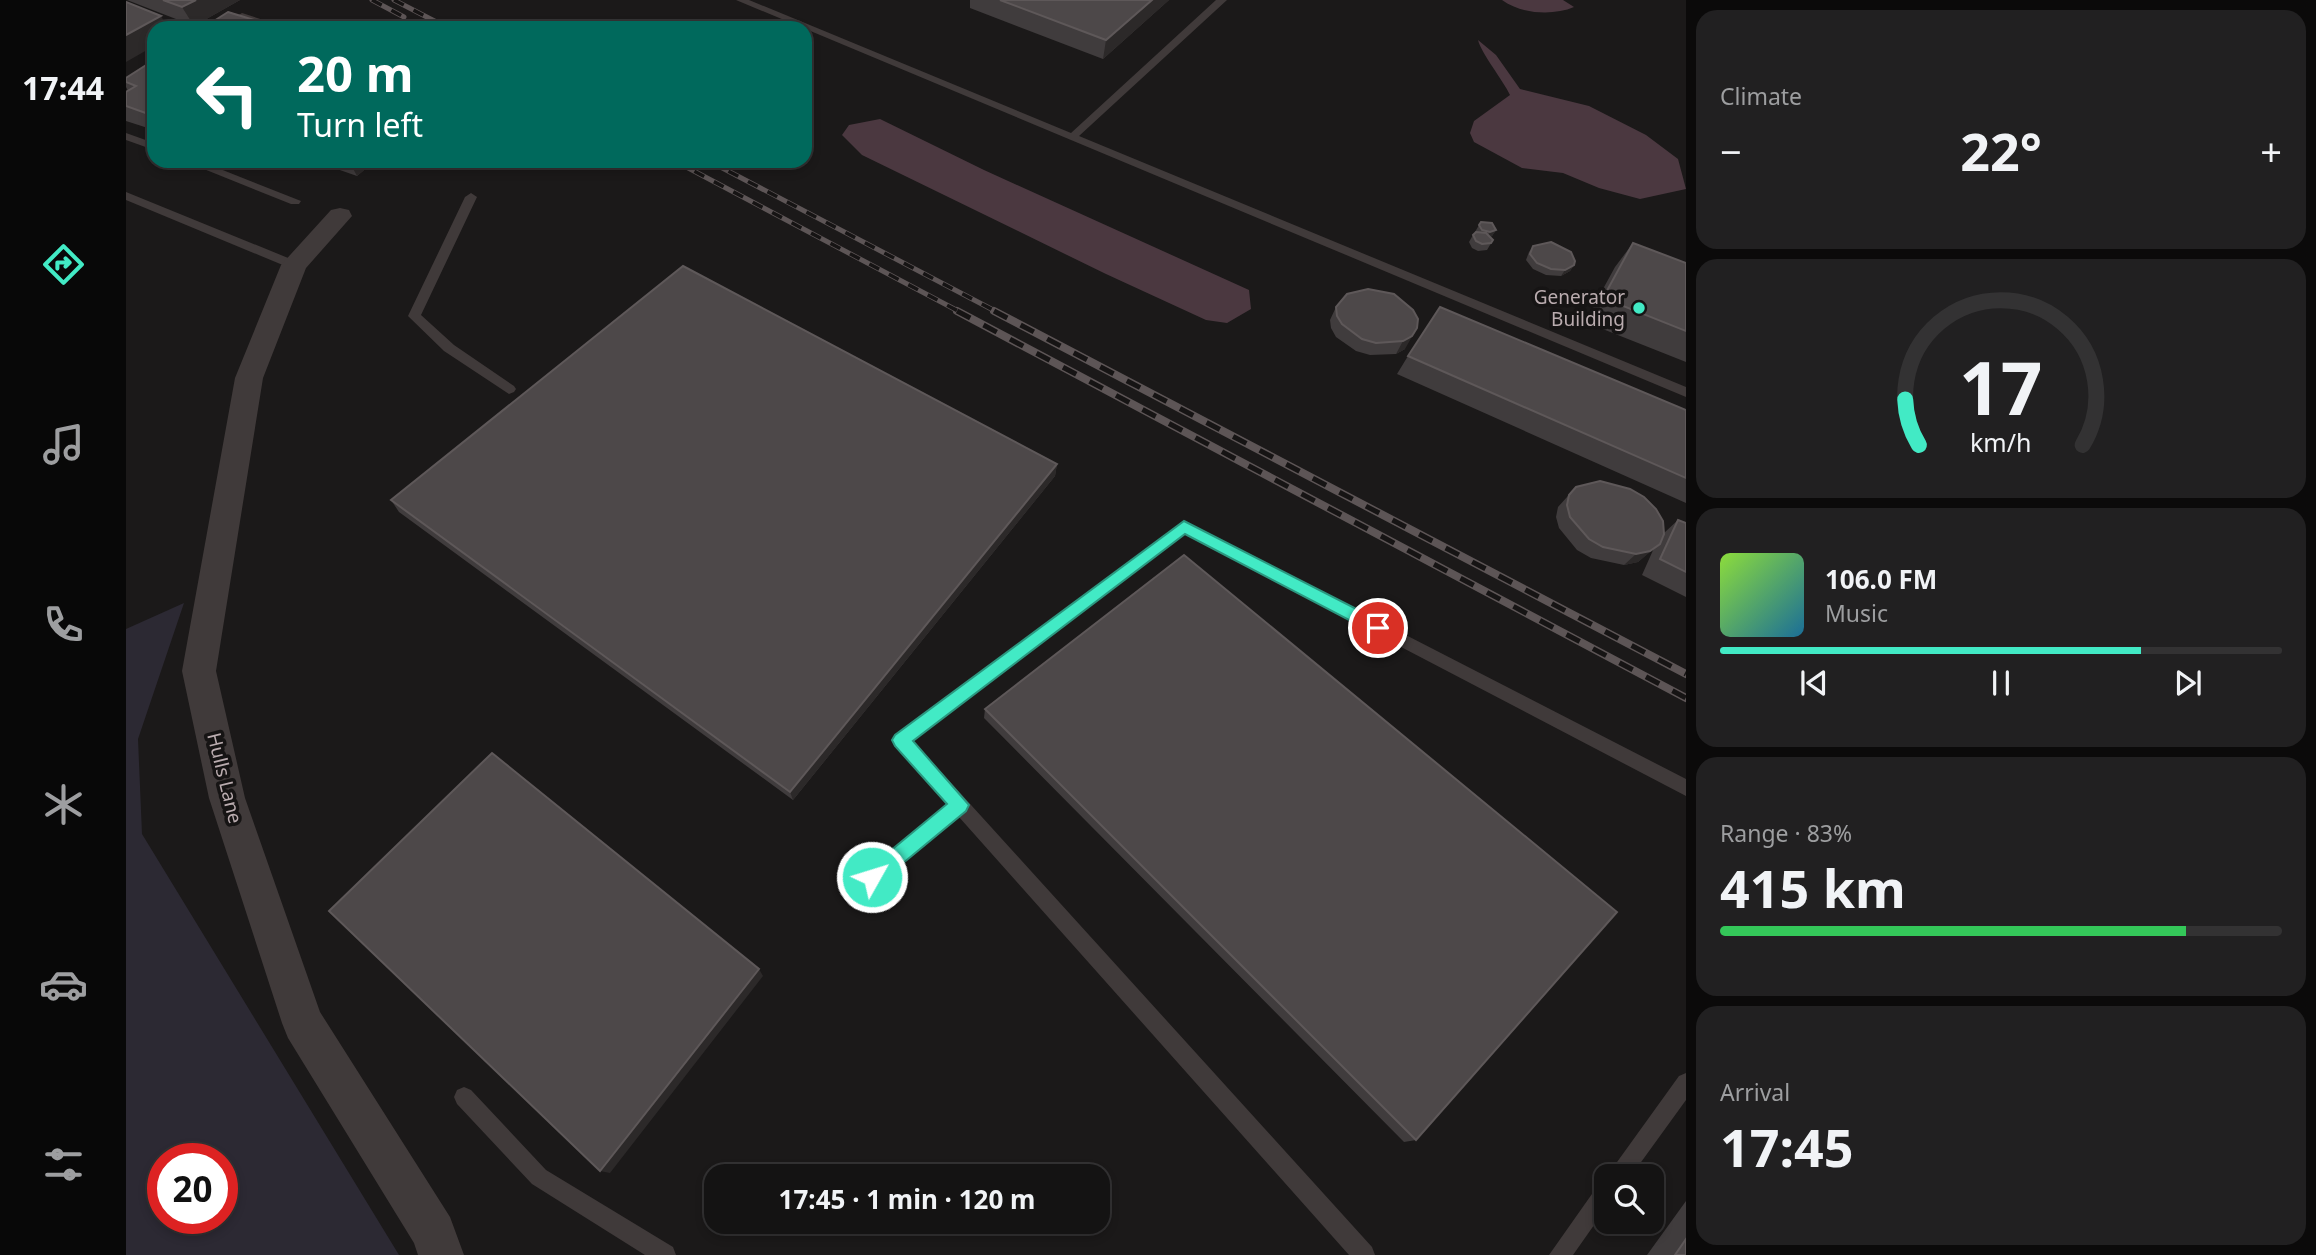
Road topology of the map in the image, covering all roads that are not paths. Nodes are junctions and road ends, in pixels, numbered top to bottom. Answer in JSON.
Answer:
{"nodes":[{"id":1,"x":741,"y":0,"type":"edge"},
{"id":2,"x":1222,"y":0,"type":"edge"},
{"id":3,"x":234,"y":21,"type":"edge"},
{"id":4,"x":257,"y":21,"type":"edge"},
{"id":5,"x":791,"y":21,"type":"edge"},
{"id":6,"x":812,"y":30,"type":"edge"},
{"id":7,"x":126,"y":136,"type":"edge"},
{"id":8,"x":1071,"y":138,"type":"junction"},
{"id":9,"x":147,"y":144,"type":"edge"},
{"id":10,"x":208,"y":168,"type":"edge"},
{"id":11,"x":126,"y":196,"type":"edge"},
{"id":12,"x":471,"y":197,"type":"dead end"},
{"id":13,"x":295,"y":201,"type":"dead end"},
{"id":14,"x":340,"y":216,"type":"dead end"},
{"id":15,"x":294,"y":265,"type":"junction"},
{"id":16,"x":509,"y":389,"type":"dead end"},
{"id":17,"x":1686,"y":392,"type":"edge"},
{"id":18,"x":1686,"y":788,"type":"edge"},
{"id":19,"x":960,"y":805,"type":"junction"},
{"id":20,"x":872,"y":877,"type":"dead end"},
{"id":21,"x":1686,"y":1083,"type":"edge"},
{"id":22,"x":464,"y":1097,"type":"dead end"},
{"id":23,"x":1627,"y":1164,"type":"edge"},
{"id":24,"x":1594,"y":1208,"type":"edge"},
{"id":25,"x":441,"y":1255,"type":"edge"},
{"id":26,"x":665,"y":1255,"type":"edge"},
{"id":27,"x":1364,"y":1255,"type":"edge"},
{"id":28,"x":1560,"y":1255,"type":"edge"}],
"edges":[{"from":1,"to":5,"type":"lane"},
{"from":2,"to":8,"type":"lane"},
{"from":3,"to":4,"type":"lane"},
{"from":6,"to":8,"type":"lane"},
{"from":7,"to":9,"type":"lane"},
{"from":8,"to":17,"type":"lane"},
{"from":10,"to":13,"type":"lane"},
{"from":11,"to":15,"type":"lane"},
{"from":12,"to":16,"type":"lane"},
{"from":14,"to":15,"type":"street","name":"Hulls Lane"},
{"from":15,"to":25,"type":"street","name":"Hulls Lane"},
{"from":18,"to":19,"type":"lane"},
{"from":19,"to":20,"type":"lane"},
{"from":19,"to":27,"type":"lane"},
{"from":21,"to":23,"type":"lane"},
{"from":22,"to":26,"type":"lane"},
{"from":24,"to":28,"type":"lane"}]}
